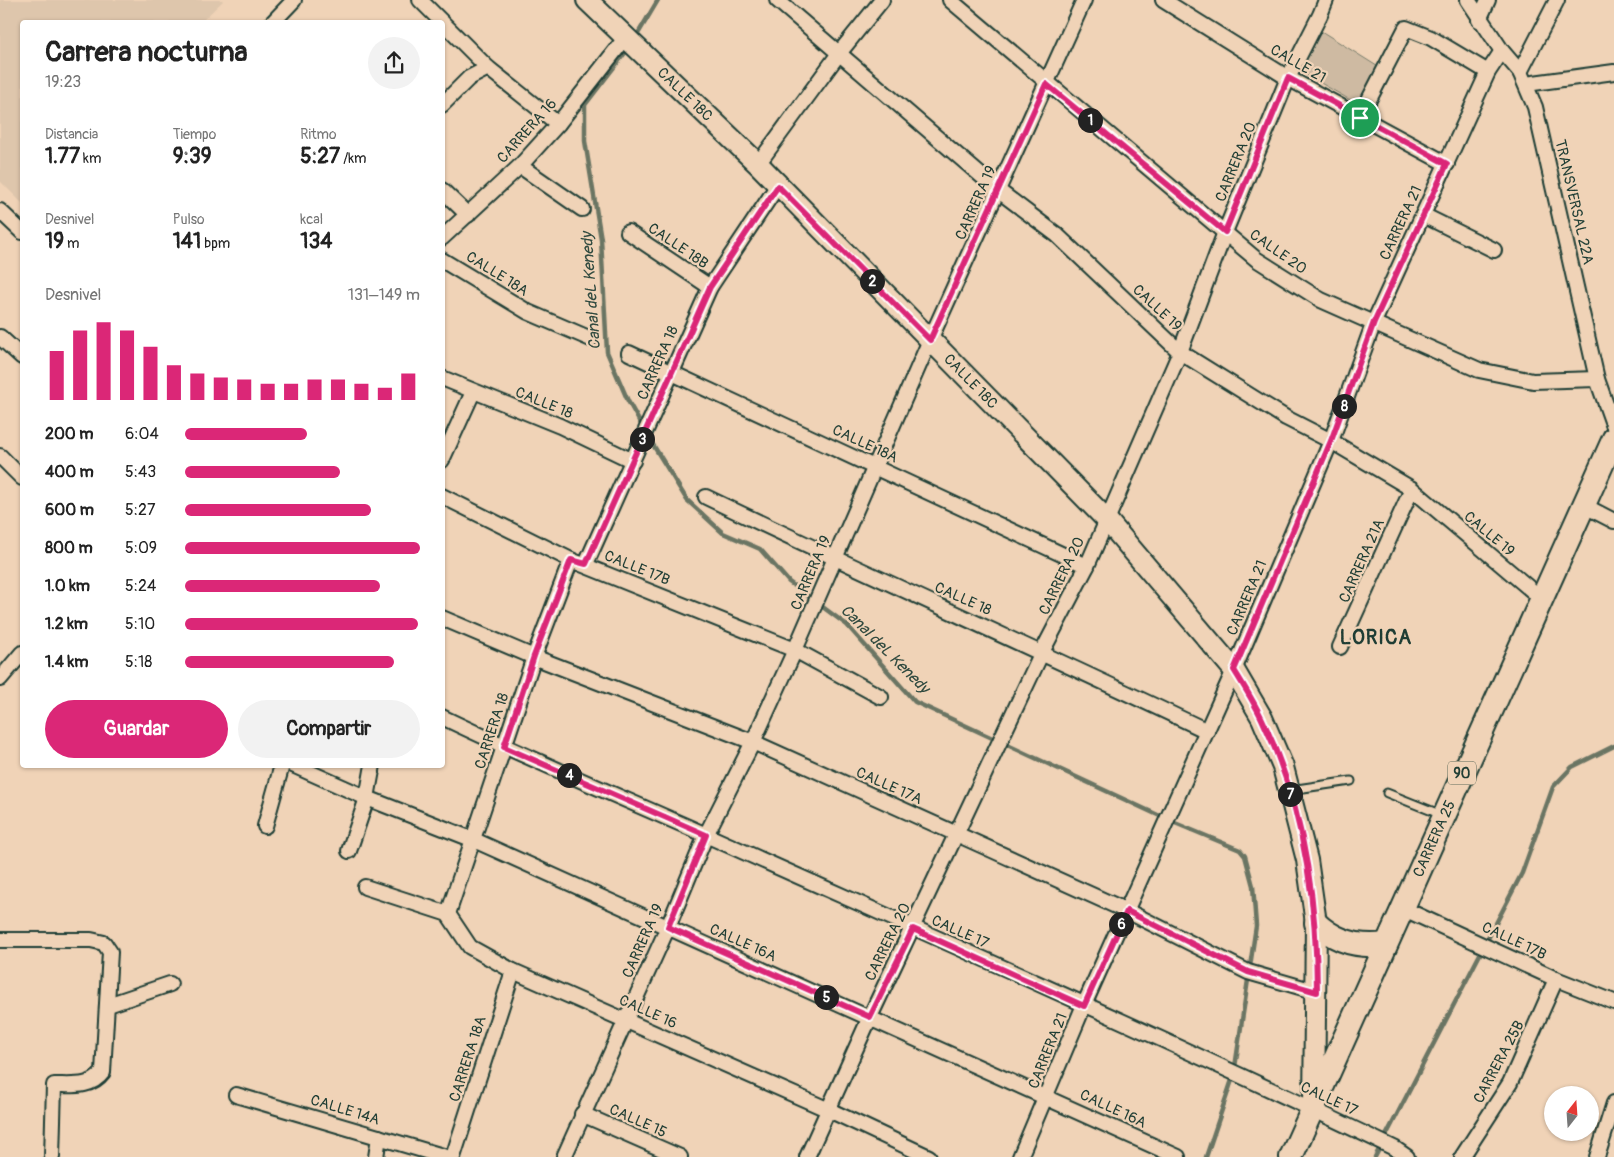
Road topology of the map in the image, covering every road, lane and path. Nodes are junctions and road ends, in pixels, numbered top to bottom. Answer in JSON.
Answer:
{"nodes":[{"id":1,"x":294,"y":0,"type":"edge"},
{"id":2,"x":420,"y":0,"type":"edge"},
{"id":3,"x":587,"y":0,"type":"edge"},
{"id":4,"x":777,"y":0,"type":"edge"},
{"id":5,"x":882,"y":0,"type":"edge"},
{"id":6,"x":950,"y":0,"type":"edge"},
{"id":7,"x":1084,"y":0,"type":"edge"},
{"id":8,"x":1163,"y":0,"type":"edge"},
{"id":9,"x":1326,"y":0,"type":"edge"},
{"id":10,"x":1468,"y":0,"type":"edge"},
{"id":11,"x":1488,"y":0,"type":"edge"},
{"id":12,"x":1557,"y":0,"type":"edge"},
{"id":13,"x":274,"y":20,"type":"edge"},
{"id":14,"x":440,"y":20,"type":"edge"},
{"id":15,"x":1479,"y":20,"type":"junction"},
{"id":16,"x":445,"y":25,"type":"edge"},
{"id":17,"x":626,"y":37,"type":"junction"},
{"id":18,"x":1502,"y":51,"type":"junction"},
{"id":19,"x":840,"y":52,"type":"junction"},
{"id":20,"x":488,"y":68,"type":"junction"},
{"id":21,"x":1488,"y":72,"type":"junction"},
{"id":22,"x":1614,"y":72,"type":"edge"},
{"id":23,"x":1288,"y":78,"type":"junction"},
{"id":24,"x":1523,"y":78,"type":"junction"},
{"id":25,"x":1046,"y":84,"type":"junction"},
{"id":26,"x":445,"y":102,"type":"edge"},
{"id":27,"x":1360,"y":118,"type":"junction"},
{"id":28,"x":558,"y":124,"type":"junction"},
{"id":29,"x":758,"y":164,"type":"junction"},
{"id":30,"x":1447,"y":164,"type":"junction"},
{"id":31,"x":520,"y":166,"type":"junction"},
{"id":32,"x":778,"y":186,"type":"junction"},
{"id":33,"x":999,"y":191,"type":"junction"},
{"id":34,"x":445,"y":193,"type":"edge"},
{"id":35,"x":582,"y":209,"type":"dead end"},
{"id":36,"x":0,"y":211,"type":"edge"},
{"id":37,"x":468,"y":215,"type":"junction"},
{"id":38,"x":1423,"y":215,"type":"junction"},
{"id":39,"x":20,"y":230,"type":"edge"},
{"id":40,"x":628,"y":232,"type":"dead end"},
{"id":41,"x":1225,"y":232,"type":"junction"},
{"id":42,"x":445,"y":235,"type":"edge"},
{"id":43,"x":1494,"y":250,"type":"dead end"},
{"id":44,"x":445,"y":262,"type":"edge"},
{"id":45,"x":710,"y":287,"type":"junction"},
{"id":46,"x":1374,"y":322,"type":"junction"},
{"id":47,"x":0,"y":337,"type":"edge"},
{"id":48,"x":591,"y":339,"type":"dead end"},
{"id":49,"x":930,"y":340,"type":"junction"},
{"id":50,"x":1180,"y":352,"type":"junction"},
{"id":51,"x":629,"y":353,"type":"dead end"},
{"id":52,"x":20,"y":355,"type":"edge"},
{"id":53,"x":672,"y":373,"type":"junction"},
{"id":54,"x":445,"y":379,"type":"edge"},
{"id":55,"x":1597,"y":380,"type":"junction"},
{"id":56,"x":473,"y":392,"type":"junction"},
{"id":57,"x":1614,"y":427,"type":"edge"},
{"id":58,"x":1614,"y":438,"type":"edge"},
{"id":59,"x":1331,"y":441,"type":"junction"},
{"id":60,"x":445,"y":453,"type":"edge"},
{"id":61,"x":0,"y":456,"type":"edge"},
{"id":62,"x":632,"y":461,"type":"junction"},
{"id":63,"x":875,"y":466,"type":"junction"},
{"id":64,"x":20,"y":476,"type":"edge"},
{"id":65,"x":1412,"y":489,"type":"junction"},
{"id":66,"x":445,"y":497,"type":"edge"},
{"id":67,"x":706,"y":497,"type":"dead end"},
{"id":68,"x":1585,"y":506,"type":"junction"},
{"id":69,"x":1106,"y":519,"type":"junction"},
{"id":70,"x":1614,"y":521,"type":"edge"},
{"id":71,"x":835,"y":559,"type":"junction"},
{"id":72,"x":571,"y":560,"type":"junction"},
{"id":73,"x":586,"y":564,"type":"junction"},
{"id":74,"x":1087,"y":566,"type":"junction"},
{"id":75,"x":1542,"y":600,"type":"junction"},
{"id":76,"x":445,"y":619,"type":"edge"},
{"id":77,"x":1340,"y":647,"type":"dead end"},
{"id":78,"x":795,"y":650,"type":"junction"},
{"id":79,"x":1042,"y":652,"type":"junction"},
{"id":80,"x":19,"y":656,"type":"edge"},
{"id":81,"x":534,"y":656,"type":"junction"},
{"id":82,"x":1234,"y":670,"type":"junction"},
{"id":83,"x":0,"y":679,"type":"edge"},
{"id":84,"x":882,"y":697,"type":"dead end"},
{"id":85,"x":445,"y":719,"type":"edge"},
{"id":86,"x":1206,"y":731,"type":"junction"},
{"id":87,"x":753,"y":742,"type":"junction"},
{"id":88,"x":504,"y":747,"type":"junction"},
{"id":89,"x":281,"y":768,"type":"edge"},
{"id":90,"x":300,"y":768,"type":"edge"},
{"id":91,"x":373,"y":768,"type":"edge"},
{"id":92,"x":1351,"y":782,"type":"dead end"},
{"id":93,"x":1289,"y":790,"type":"junction"},
{"id":94,"x":1387,"y":792,"type":"dead end"},
{"id":95,"x":368,"y":798,"type":"junction"},
{"id":96,"x":1443,"y":816,"type":"junction"},
{"id":97,"x":266,"y":826,"type":"dead end"},
{"id":98,"x":958,"y":834,"type":"junction"},
{"id":99,"x":706,"y":835,"type":"junction"},
{"id":100,"x":474,"y":840,"type":"junction"},
{"id":101,"x":348,"y":851,"type":"dead end"},
{"id":102,"x":365,"y":887,"type":"dead end"},
{"id":103,"x":1402,"y":908,"type":"junction"},
{"id":104,"x":1127,"y":911,"type":"junction"},
{"id":105,"x":448,"y":914,"type":"junction"},
{"id":106,"x":1316,"y":923,"type":"junction"},
{"id":107,"x":668,"y":927,"type":"junction"},
{"id":108,"x":913,"y":929,"type":"junction"},
{"id":109,"x":0,"y":940,"type":"edge"},
{"id":110,"x":1386,"y":944,"type":"junction"},
{"id":111,"x":513,"y":972,"type":"junction"},
{"id":112,"x":1556,"y":979,"type":"junction"},
{"id":113,"x":170,"y":984,"type":"dead end"},
{"id":114,"x":1317,"y":992,"type":"junction"},
{"id":115,"x":1614,"y":1002,"type":"edge"},
{"id":116,"x":108,"y":1005,"type":"junction"},
{"id":117,"x":1084,"y":1006,"type":"junction"},
{"id":118,"x":870,"y":1017,"type":"junction"},
{"id":119,"x":624,"y":1019,"type":"junction"},
{"id":120,"x":236,"y":1095,"type":"dead end"},
{"id":121,"x":1047,"y":1097,"type":"junction"},
{"id":122,"x":1614,"y":1103,"type":"edge"},
{"id":123,"x":829,"y":1110,"type":"junction"},
{"id":124,"x":1314,"y":1110,"type":"junction"},
{"id":125,"x":582,"y":1114,"type":"junction"},
{"id":126,"x":379,"y":1137,"type":"junction"},
{"id":127,"x":52,"y":1157,"type":"edge"},
{"id":128,"x":376,"y":1157,"type":"edge"},
{"id":129,"x":446,"y":1157,"type":"edge"},
{"id":130,"x":453,"y":1157,"type":"edge"},
{"id":131,"x":564,"y":1157,"type":"edge"},
{"id":132,"x":680,"y":1157,"type":"edge"},
{"id":133,"x":807,"y":1157,"type":"edge"},
{"id":134,"x":929,"y":1157,"type":"edge"},
{"id":135,"x":1020,"y":1157,"type":"edge"},
{"id":136,"x":1178,"y":1157,"type":"edge"},
{"id":137,"x":1291,"y":1157,"type":"edge"},
{"id":138,"x":1407,"y":1157,"type":"edge"},
{"id":139,"x":1462,"y":1157,"type":"edge"},
{"id":140,"x":1597,"y":1157,"type":"edge"}],
"edges":[{"from":1,"to":13,"type":"street"},
{"from":2,"to":14,"type":"street"},
{"from":3,"to":17,"type":"main road","name":"CALLE 18C"},
{"from":4,"to":19,"type":"street","name":"CALLE 19"},
{"from":5,"to":19,"type":"street"},
{"from":6,"to":25,"type":"street","name":"CALLE 20"},
{"from":7,"to":25,"type":"street","name":"CARRERA 19"},
{"from":8,"to":23,"type":"street","name":"CALLE 21"},
{"from":9,"to":23,"type":"street","name":"CARRERA 20"},
{"from":10,"to":15,"type":"street","name":"TRANSVERSAL 22A"},
{"from":11,"to":15,"type":"street"},
{"from":12,"to":24,"type":"street"},
{"from":15,"to":18,"type":"street","name":"TRANSVERSAL 22A"},
{"from":16,"to":20,"type":"street"},
{"from":17,"to":28,"type":"street","name":"CARRERA 16"},
{"from":17,"to":29,"type":"main road","name":"CALLE 18C"},
{"from":18,"to":21,"type":"street","name":"CARRERA 21"},
{"from":18,"to":24,"type":"street","name":"TRANSVERSAL 22A"},
{"from":19,"to":29,"type":"street"},
{"from":19,"to":33,"type":"street","name":"CALLE 19"},
{"from":20,"to":26,"type":"street"},
{"from":20,"to":28,"type":"street"},
{"from":21,"to":27,"type":"street"},
{"from":21,"to":30,"type":"street","name":"CARRERA 21"},
{"from":22,"to":24,"type":"street"},
{"from":23,"to":27,"type":"street","name":"CALLE 21"},
{"from":23,"to":41,"type":"street","name":"CARRERA 20"},
{"from":24,"to":55,"type":"street","name":"TRANSVERSAL 22A"},
{"from":25,"to":33,"type":"street","name":"CARRERA 19"},
{"from":25,"to":41,"type":"street","name":"CALLE 20"},
{"from":27,"to":30,"type":"street","name":"CALLE 21"},
{"from":28,"to":31,"type":"street","name":"CARRERA 16"},
{"from":29,"to":32,"type":"main road","name":"CALLE 18C"},
{"from":30,"to":38,"type":"street","name":"CARRERA 21"},
{"from":31,"to":35,"type":"street"},
{"from":31,"to":37,"type":"street","name":"CARRERA 16"},
{"from":32,"to":45,"type":"street","name":"CARRERA 18"},
{"from":32,"to":49,"type":"main road","name":"CALLE 18C"},
{"from":33,"to":49,"type":"street","name":"CARRERA 19"},
{"from":33,"to":50,"type":"street","name":"CALLE 19"},
{"from":34,"to":37,"type":"street"},
{"from":36,"to":39,"type":"street"},
{"from":37,"to":42,"type":"street","name":"CARRERA 16"},
{"from":38,"to":43,"type":"street"},
{"from":38,"to":46,"type":"street","name":"CARRERA 21"},
{"from":40,"to":45,"type":"street","name":"CALLE 18B"},
{"from":41,"to":46,"type":"street","name":"CALLE 20"},
{"from":41,"to":50,"type":"street","name":"CARRERA 20"},
{"from":44,"to":48,"type":"street","name":"CALLE 18A"},
{"from":45,"to":53,"type":"street","name":"CARRERA 18"},
{"from":46,"to":55,"type":"street","name":"CALLE 20"},
{"from":46,"to":59,"type":"street","name":"CARRERA 21"},
{"from":47,"to":52,"type":"street"},
{"from":49,"to":63,"type":"street","name":"CARRERA 19"},
{"from":49,"to":69,"type":"main road","name":"CALLE 18C"},
{"from":50,"to":59,"type":"street","name":"CALLE 19"},
{"from":50,"to":69,"type":"street","name":"CARRERA 20"},
{"from":51,"to":53,"type":"street","name":"CALLE 18A"},
{"from":53,"to":62,"type":"street","name":"CARRERA 18"},
{"from":53,"to":63,"type":"street","name":"CALLE 18A"},
{"from":54,"to":56,"type":"street","name":"CALLE 18"},
{"from":55,"to":57,"type":"street","name":"TRANSVERSAL 22A"},
{"from":56,"to":60,"type":"street"},
{"from":56,"to":62,"type":"street","name":"CALLE 18"},
{"from":58,"to":68,"type":"main road","name":"CARRERA 25","number":"90"},
{"from":59,"to":65,"type":"street","name":"CALLE 19"},
{"from":59,"to":82,"type":"street","name":"CARRERA 21"},
{"from":61,"to":64,"type":"street"},
{"from":62,"to":73,"type":"street","name":"CARRERA 18"},
{"from":63,"to":71,"type":"street","name":"CARRERA 19"},
{"from":63,"to":74,"type":"street","name":"CALLE 18A"},
{"from":65,"to":75,"type":"street","name":"CALLE 19"},
{"from":65,"to":77,"type":"street","name":"CARRERA 21A"},
{"from":66,"to":72,"type":"street","name":"CALLE 17B"},
{"from":67,"to":71,"type":"street","name":"CALLE 18"},
{"from":68,"to":70,"type":"street"},
{"from":68,"to":75,"type":"main road","name":"CARRERA 25","number":"90"},
{"from":69,"to":74,"type":"street","name":"CARRERA 20"},
{"from":69,"to":82,"type":"main road","name":"CALLE 18C"},
{"from":71,"to":78,"type":"street","name":"CARRERA 19"},
{"from":71,"to":79,"type":"street","name":"CALLE 18"},
{"from":72,"to":73,"type":"street","name":"CALLE 17B"},
{"from":72,"to":81,"type":"street","name":"CARRERA 18"},
{"from":73,"to":78,"type":"street","name":"CALLE 17B"},
{"from":74,"to":79,"type":"street","name":"CARRERA 20"},
{"from":75,"to":96,"type":"main road","name":"CARRERA 25","number":"90"},
{"from":76,"to":81,"type":"street","name":"CALLE 17A"},
{"from":78,"to":84,"type":"street","name":"CALLE 17B"},
{"from":78,"to":87,"type":"street","name":"CARRERA 19"},
{"from":79,"to":86,"type":"street","name":"CALLE 18"},
{"from":79,"to":98,"type":"street","name":"CARRERA 20"},
{"from":80,"to":83,"type":"street"},
{"from":81,"to":87,"type":"street","name":"CALLE 17A"},
{"from":81,"to":88,"type":"street","name":"CARRERA 18"},
{"from":82,"to":86,"type":"street","name":"CARRERA 21"},
{"from":82,"to":93,"type":"main road","name":"CALLE 18C"},
{"from":85,"to":88,"type":"street","name":"CALLE 17"},
{"from":86,"to":104,"type":"street","name":"CARRERA 21"},
{"from":87,"to":98,"type":"street","name":"CALLE 17A"},
{"from":87,"to":99,"type":"street","name":"CARRERA 19"},
{"from":88,"to":99,"type":"street","name":"CALLE 17"},
{"from":88,"to":100,"type":"street","name":"CARRERA 18"},
{"from":89,"to":97,"type":"street"},
{"from":90,"to":95,"type":"street","name":"CALLE 16A"},
{"from":91,"to":95,"type":"street"},
{"from":92,"to":93,"type":"lane"},
{"from":93,"to":106,"type":"main road","name":"CALLE 18C"},
{"from":94,"to":96,"type":"lane"},
{"from":95,"to":100,"type":"street","name":"CALLE 16A"},
{"from":95,"to":101,"type":"street"},
{"from":96,"to":103,"type":"main road","name":"CARRERA 25","number":"90"},
{"from":98,"to":104,"type":"street","name":"CALLE 17A"},
{"from":98,"to":108,"type":"street","name":"CARRERA 20"},
{"from":99,"to":107,"type":"street","name":"CARRERA 19"},
{"from":99,"to":108,"type":"street","name":"CALLE 17"},
{"from":100,"to":105,"type":"street","name":"CARRERA 18"},
{"from":100,"to":107,"type":"street","name":"CALLE 16A"},
{"from":102,"to":105,"type":"street"},
{"from":103,"to":110,"type":"main road","name":"CARRERA 25","number":"90"},
{"from":103,"to":112,"type":"street","name":"CALLE 17B"},
{"from":104,"to":114,"type":"street","name":"CALLE 17A"},
{"from":104,"to":117,"type":"street","name":"CARRERA 21"},
{"from":105,"to":111,"type":"street","name":"CALLE 16"},
{"from":106,"to":110,"type":"main road"},
{"from":106,"to":114,"type":"main road","name":"CALLE 18C"},
{"from":107,"to":118,"type":"street","name":"CALLE 16A"},
{"from":107,"to":119,"type":"street","name":"CARRERA 19"},
{"from":108,"to":117,"type":"street","name":"CALLE 17"},
{"from":108,"to":118,"type":"street","name":"CARRERA 20"},
{"from":109,"to":116,"type":"street"},
{"from":110,"to":124,"type":"main road","name":"CARRERA 25","number":"90"},
{"from":111,"to":119,"type":"street","name":"CALLE 16"},
{"from":111,"to":130,"type":"street","name":"CARRERA 18A"},
{"from":112,"to":115,"type":"street","name":"CALLE 17B"},
{"from":112,"to":139,"type":"street","name":"CARRERA 25B"},
{"from":113,"to":116,"type":"street"},
{"from":114,"to":124,"type":"main road","name":"CALLE 18C"},
{"from":116,"to":127,"type":"street"},
{"from":117,"to":121,"type":"street","name":"CARRERA 21"},
{"from":117,"to":124,"type":"street","name":"CALLE 17"},
{"from":118,"to":121,"type":"street","name":"CALLE 16A"},
{"from":118,"to":123,"type":"street","name":"CARRERA 20"},
{"from":119,"to":123,"type":"street","name":"CALLE 16"},
{"from":119,"to":125,"type":"street","name":"CARRERA 19"},
{"from":120,"to":126,"type":"street","name":"CALLE 14A"},
{"from":121,"to":135,"type":"street","name":"CARRERA 21"},
{"from":121,"to":136,"type":"street","name":"CALLE 16A"},
{"from":122,"to":140,"type":"street"},
{"from":123,"to":133,"type":"street","name":"CARRERA 20"},
{"from":123,"to":134,"type":"street","name":"CALLE 16"},
{"from":124,"to":137,"type":"main road","name":"CARRERA 25"},
{"from":124,"to":138,"type":"street","name":"CALLE 17"},
{"from":125,"to":131,"type":"street","name":"CARRERA 19"},
{"from":125,"to":132,"type":"street","name":"CALLE 15"},
{"from":126,"to":128,"type":"street"},
{"from":126,"to":129,"type":"street","name":"CALLE 14A"}]}
